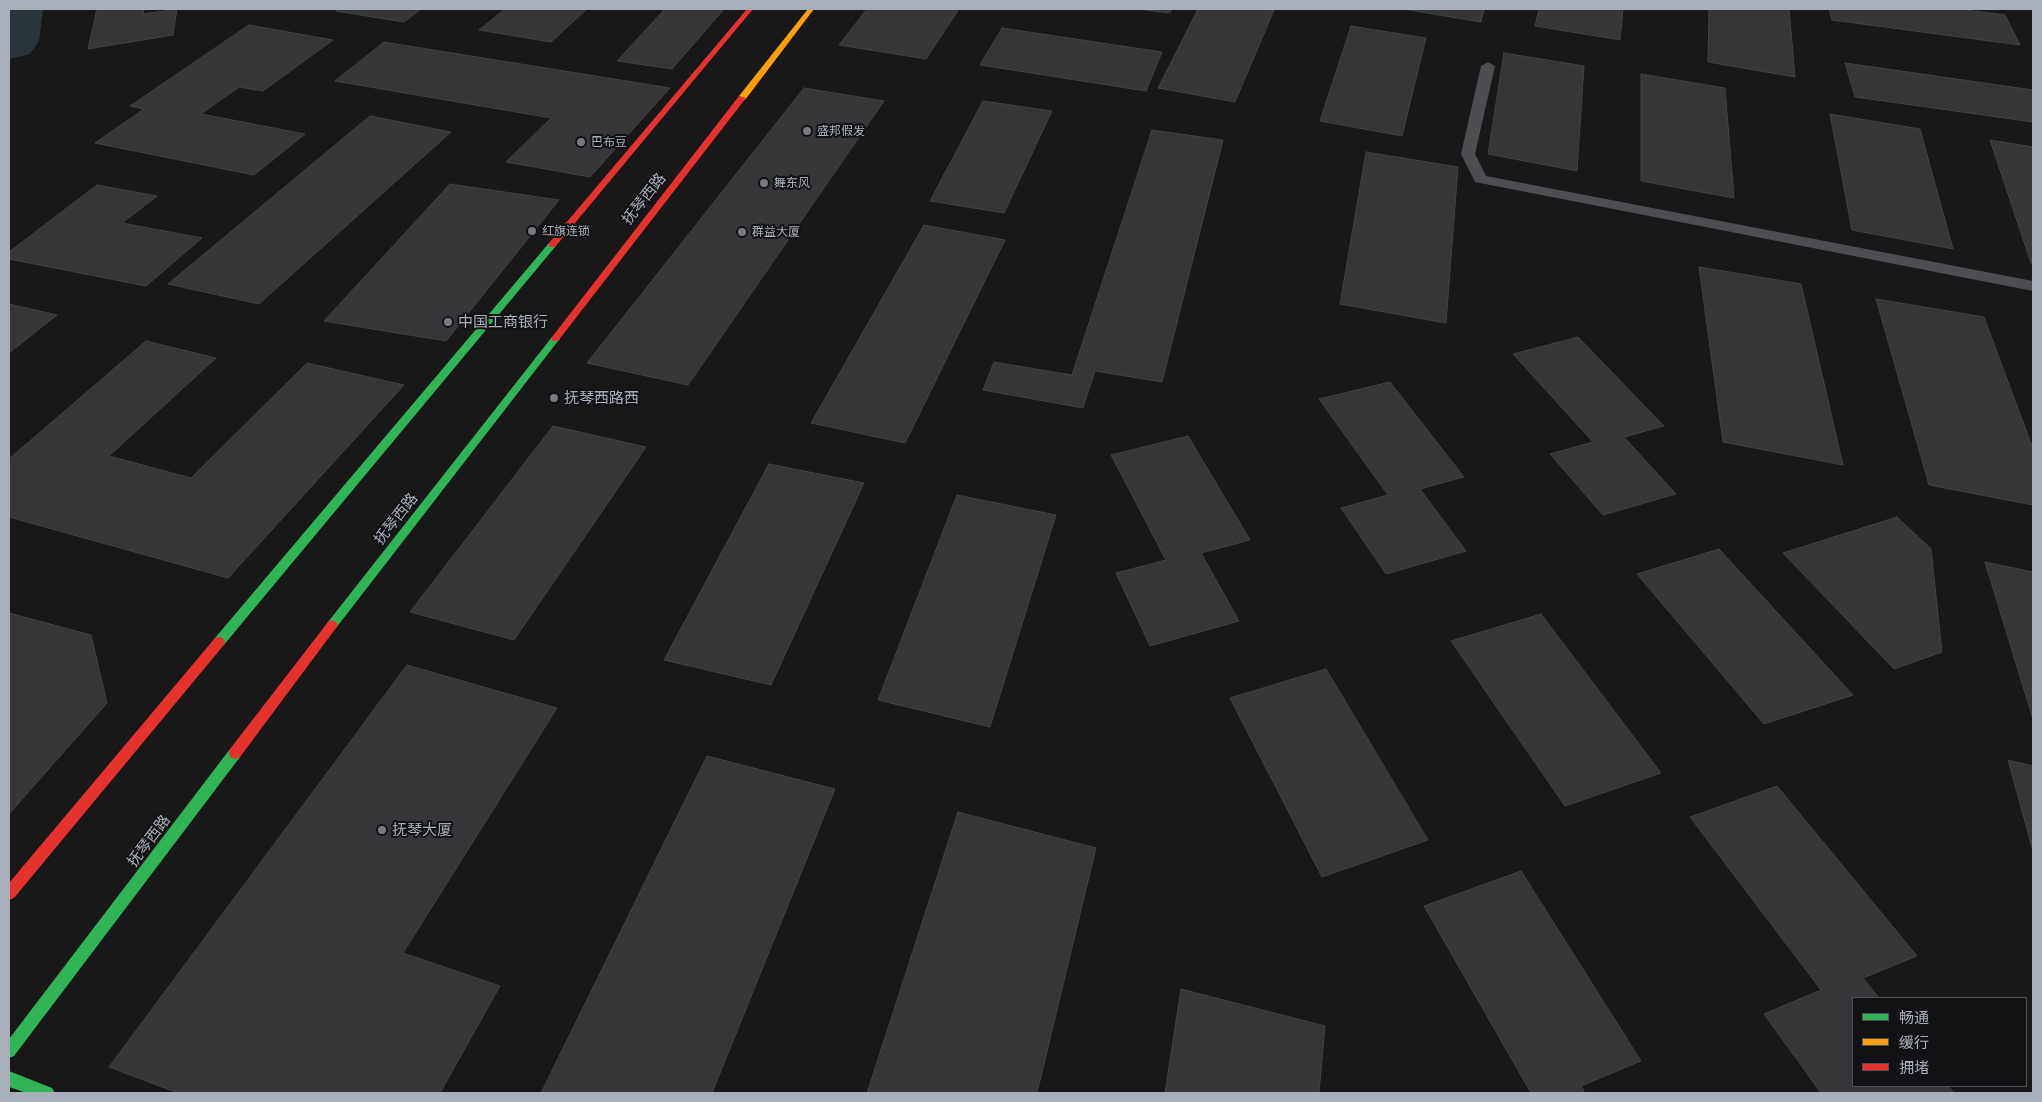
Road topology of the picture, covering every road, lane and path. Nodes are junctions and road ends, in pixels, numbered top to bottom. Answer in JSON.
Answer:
{"nodes":[{"id":1,"x":750,"y":9,"type":"edge"},
{"id":2,"x":811,"y":9,"type":"edge"},
{"id":3,"x":1488,"y":66,"type":"dead end"},
{"id":4,"x":2033,"y":286,"type":"edge"},
{"id":5,"x":9,"y":893,"type":"edge"},
{"id":6,"x":9,"y":1051,"type":"edge"},
{"id":7,"x":9,"y":1080,"type":"edge"},
{"id":8,"x":46,"y":1093,"type":"edge"}],
"edges":[{"from":1,"to":5,"type":"main road"},
{"from":2,"to":6,"type":"main road","name":"抚琴西路"},
{"from":3,"to":4,"type":"lane"},
{"from":7,"to":8,"type":"main road"}]}
